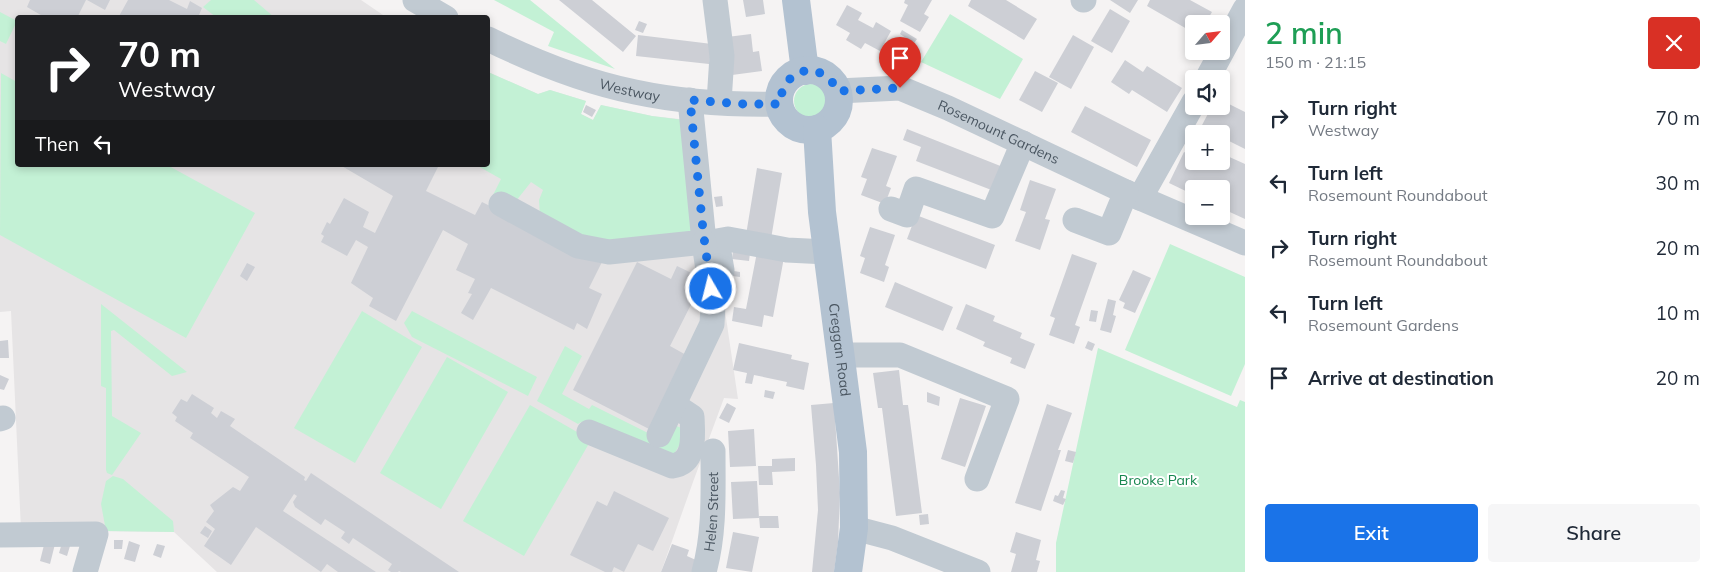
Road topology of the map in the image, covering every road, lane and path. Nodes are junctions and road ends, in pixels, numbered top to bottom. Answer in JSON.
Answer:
{"nodes":[{"id":1,"x":416,"y":0,"type":"edge"},
{"id":2,"x":796,"y":0,"type":"edge"},
{"id":3,"x":711,"y":3,"type":"edge"},
{"id":4,"x":1245,"y":9,"type":"edge"},
{"id":5,"x":441,"y":15,"type":"edge"},
{"id":6,"x":490,"y":40,"type":"edge"},
{"id":7,"x":1212,"y":70,"type":"edge"},
{"id":8,"x":805,"y":71,"type":"junction"},
{"id":9,"x":838,"y":91,"type":"junction"},
{"id":10,"x":690,"y":100,"type":"junction"},
{"id":11,"x":720,"y":102,"type":"junction"},
{"id":12,"x":780,"y":104,"type":"junction"},
{"id":13,"x":1185,"y":115,"type":"edge"},
{"id":14,"x":817,"y":129,"type":"junction"},
{"id":15,"x":1023,"y":143,"type":"junction"},
{"id":16,"x":1133,"y":195,"type":"junction"},
{"id":17,"x":501,"y":204,"type":"dead end"},
{"id":18,"x":712,"y":205,"type":"dead end"},
{"id":19,"x":891,"y":209,"type":"dead end"},
{"id":20,"x":1075,"y":220,"type":"dead end"},
{"id":21,"x":711,"y":241,"type":"junction"},
{"id":22,"x":1245,"y":243,"type":"edge"},
{"id":23,"x":827,"y":252,"type":"junction"},
{"id":24,"x":722,"y":275,"type":"dead end"},
{"id":25,"x":840,"y":355,"type":"junction"},
{"id":26,"x":674,"y":405,"type":"junction"},
{"id":27,"x":589,"y":432,"type":"dead end"},
{"id":28,"x":659,"y":436,"type":"dead end"},
{"id":29,"x":712,"y":451,"type":"dead end"},
{"id":30,"x":977,"y":479,"type":"dead end"},
{"id":31,"x":854,"y":528,"type":"junction"},
{"id":32,"x":0,"y":534,"type":"edge"},
{"id":33,"x":85,"y":572,"type":"edge"},
{"id":34,"x":704,"y":572,"type":"edge"},
{"id":35,"x":848,"y":572,"type":"edge"},
{"id":36,"x":978,"y":572,"type":"edge"}],
"edges":[{"from":1,"to":5,"type":"street"},
{"from":2,"to":8,"type":"main road"},
{"from":3,"to":11,"type":"street"},
{"from":4,"to":7,"type":"street"},
{"from":6,"to":10,"type":"street","name":"Westway"},
{"from":8,"to":9,"type":"main road"},
{"from":8,"to":12,"type":"main road"},
{"from":9,"to":14,"type":"main road"},
{"from":9,"to":15,"type":"street","name":"Rosemount Gardens"},
{"from":10,"to":11,"type":"street","name":"Westway"},
{"from":10,"to":21,"type":"street"},
{"from":11,"to":12,"type":"street","name":"Westway"},
{"from":12,"to":14,"type":"main road"},
{"from":13,"to":16,"type":"street"},
{"from":14,"to":23,"type":"main road","name":"Creggan Road"},
{"from":15,"to":16,"type":"street","name":"Rosemount Gardens"},
{"from":15,"to":19,"type":"street"},
{"from":16,"to":20,"type":"street"},
{"from":16,"to":22,"type":"street","name":"Rosemount Gardens"},
{"from":17,"to":21,"type":"street"},
{"from":18,"to":21,"type":"street"},
{"from":21,"to":23,"type":"street"},
{"from":21,"to":24,"type":"street"},
{"from":21,"to":26,"type":"street"},
{"from":23,"to":25,"type":"main road","name":"Creggan Road"},
{"from":25,"to":30,"type":"street"},
{"from":25,"to":31,"type":"main road","name":"Creggan Road"},
{"from":26,"to":27,"type":"street"},
{"from":26,"to":28,"type":"street"},
{"from":29,"to":34,"type":"street","name":"Helen Street"},
{"from":31,"to":35,"type":"main road","name":"Creggan Road"},
{"from":31,"to":36,"type":"street"},
{"from":32,"to":33,"type":"street"}]}
